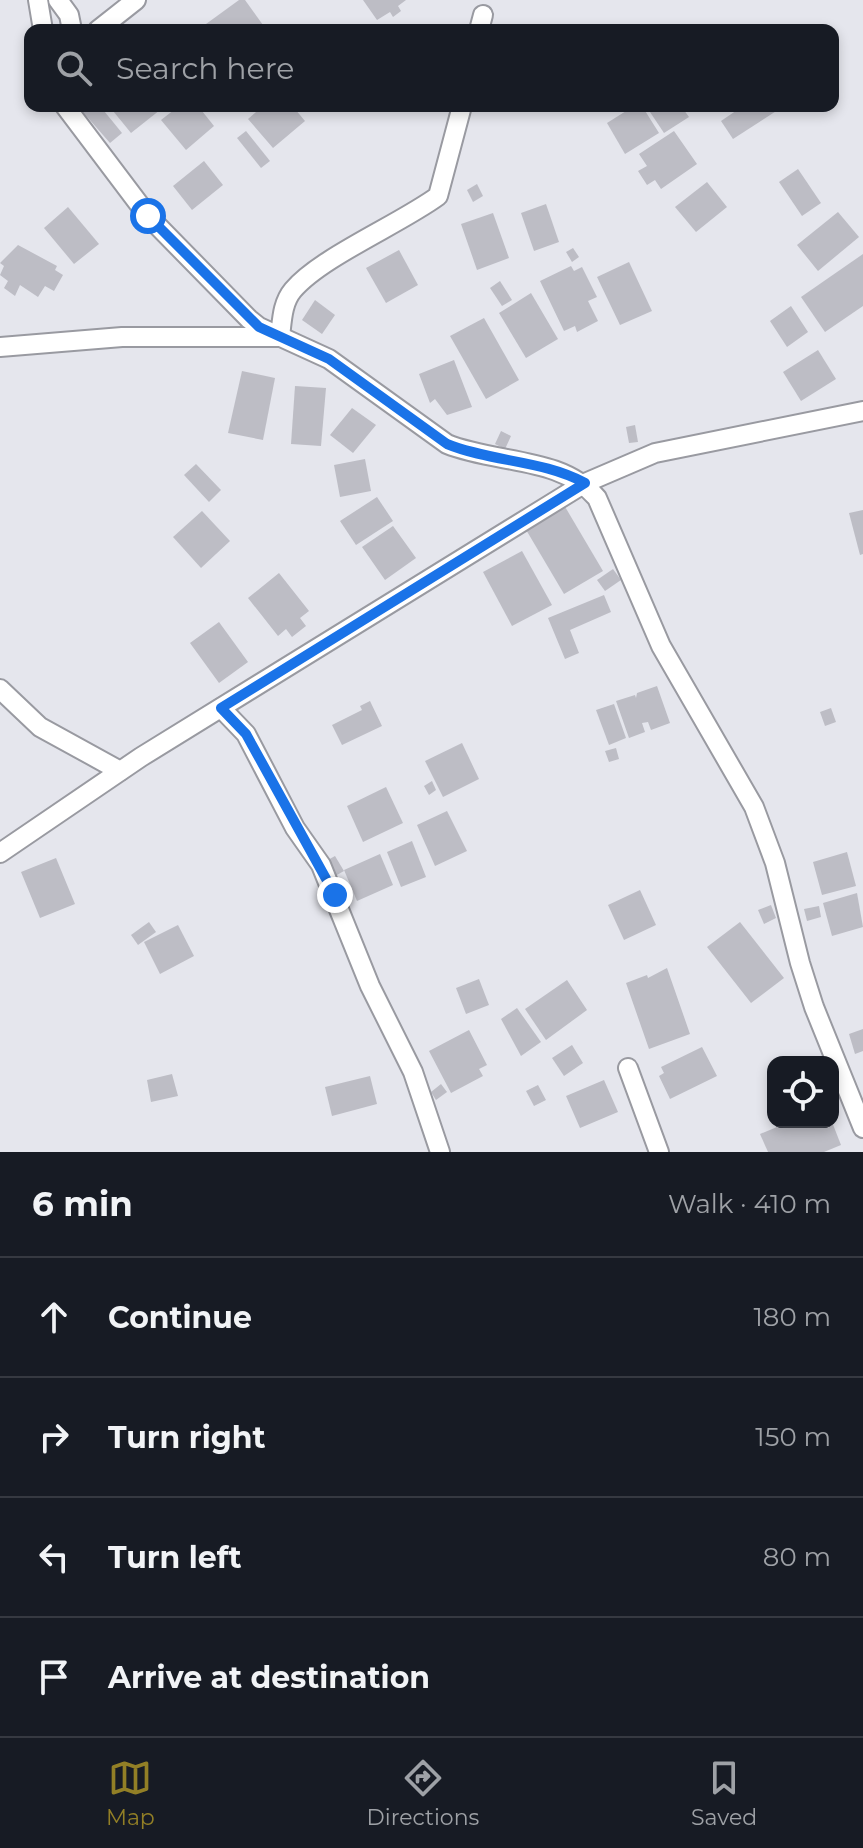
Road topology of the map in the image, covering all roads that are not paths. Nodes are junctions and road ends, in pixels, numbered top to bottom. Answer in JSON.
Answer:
{"nodes":[{"id":1,"x":38,"y":0,"type":"edge"},
{"id":2,"x":58,"y":0,"type":"edge"},
{"id":3,"x":136,"y":0,"type":"edge"},
{"id":4,"x":42,"y":24,"type":"edge"},
{"id":5,"x":71,"y":24,"type":"edge"},
{"id":6,"x":106,"y":24,"type":"edge"},
{"id":7,"x":70,"y":112,"type":"edge"},
{"id":8,"x":460,"y":112,"type":"edge"},
{"id":9,"x":280,"y":337,"type":"junction"},
{"id":10,"x":0,"y":347,"type":"edge"},
{"id":11,"x":863,"y":411,"type":"edge"},
{"id":12,"x":585,"y":483,"type":"junction"},
{"id":13,"x":0,"y":689,"type":"edge"},
{"id":14,"x":221,"y":708,"type":"junction"},
{"id":15,"x":120,"y":771,"type":"junction"},
{"id":16,"x":0,"y":853,"type":"edge"},
{"id":17,"x":628,"y":1068,"type":"dead end"},
{"id":18,"x":863,"y":1128,"type":"edge"},
{"id":19,"x":440,"y":1152,"type":"edge"},
{"id":20,"x":659,"y":1152,"type":"edge"}],
"edges":[{"from":1,"to":4,"type":"street"},
{"from":2,"to":5,"type":"street"},
{"from":3,"to":6,"type":"street"},
{"from":7,"to":9,"type":"street"},
{"from":8,"to":9,"type":"street"},
{"from":9,"to":10,"type":"street"},
{"from":9,"to":12,"type":"street"},
{"from":11,"to":12,"type":"street"},
{"from":12,"to":14,"type":"street"},
{"from":12,"to":18,"type":"street"},
{"from":13,"to":15,"type":"street"},
{"from":14,"to":15,"type":"street"},
{"from":14,"to":19,"type":"street"},
{"from":15,"to":16,"type":"street"},
{"from":17,"to":20,"type":"street"}]}
